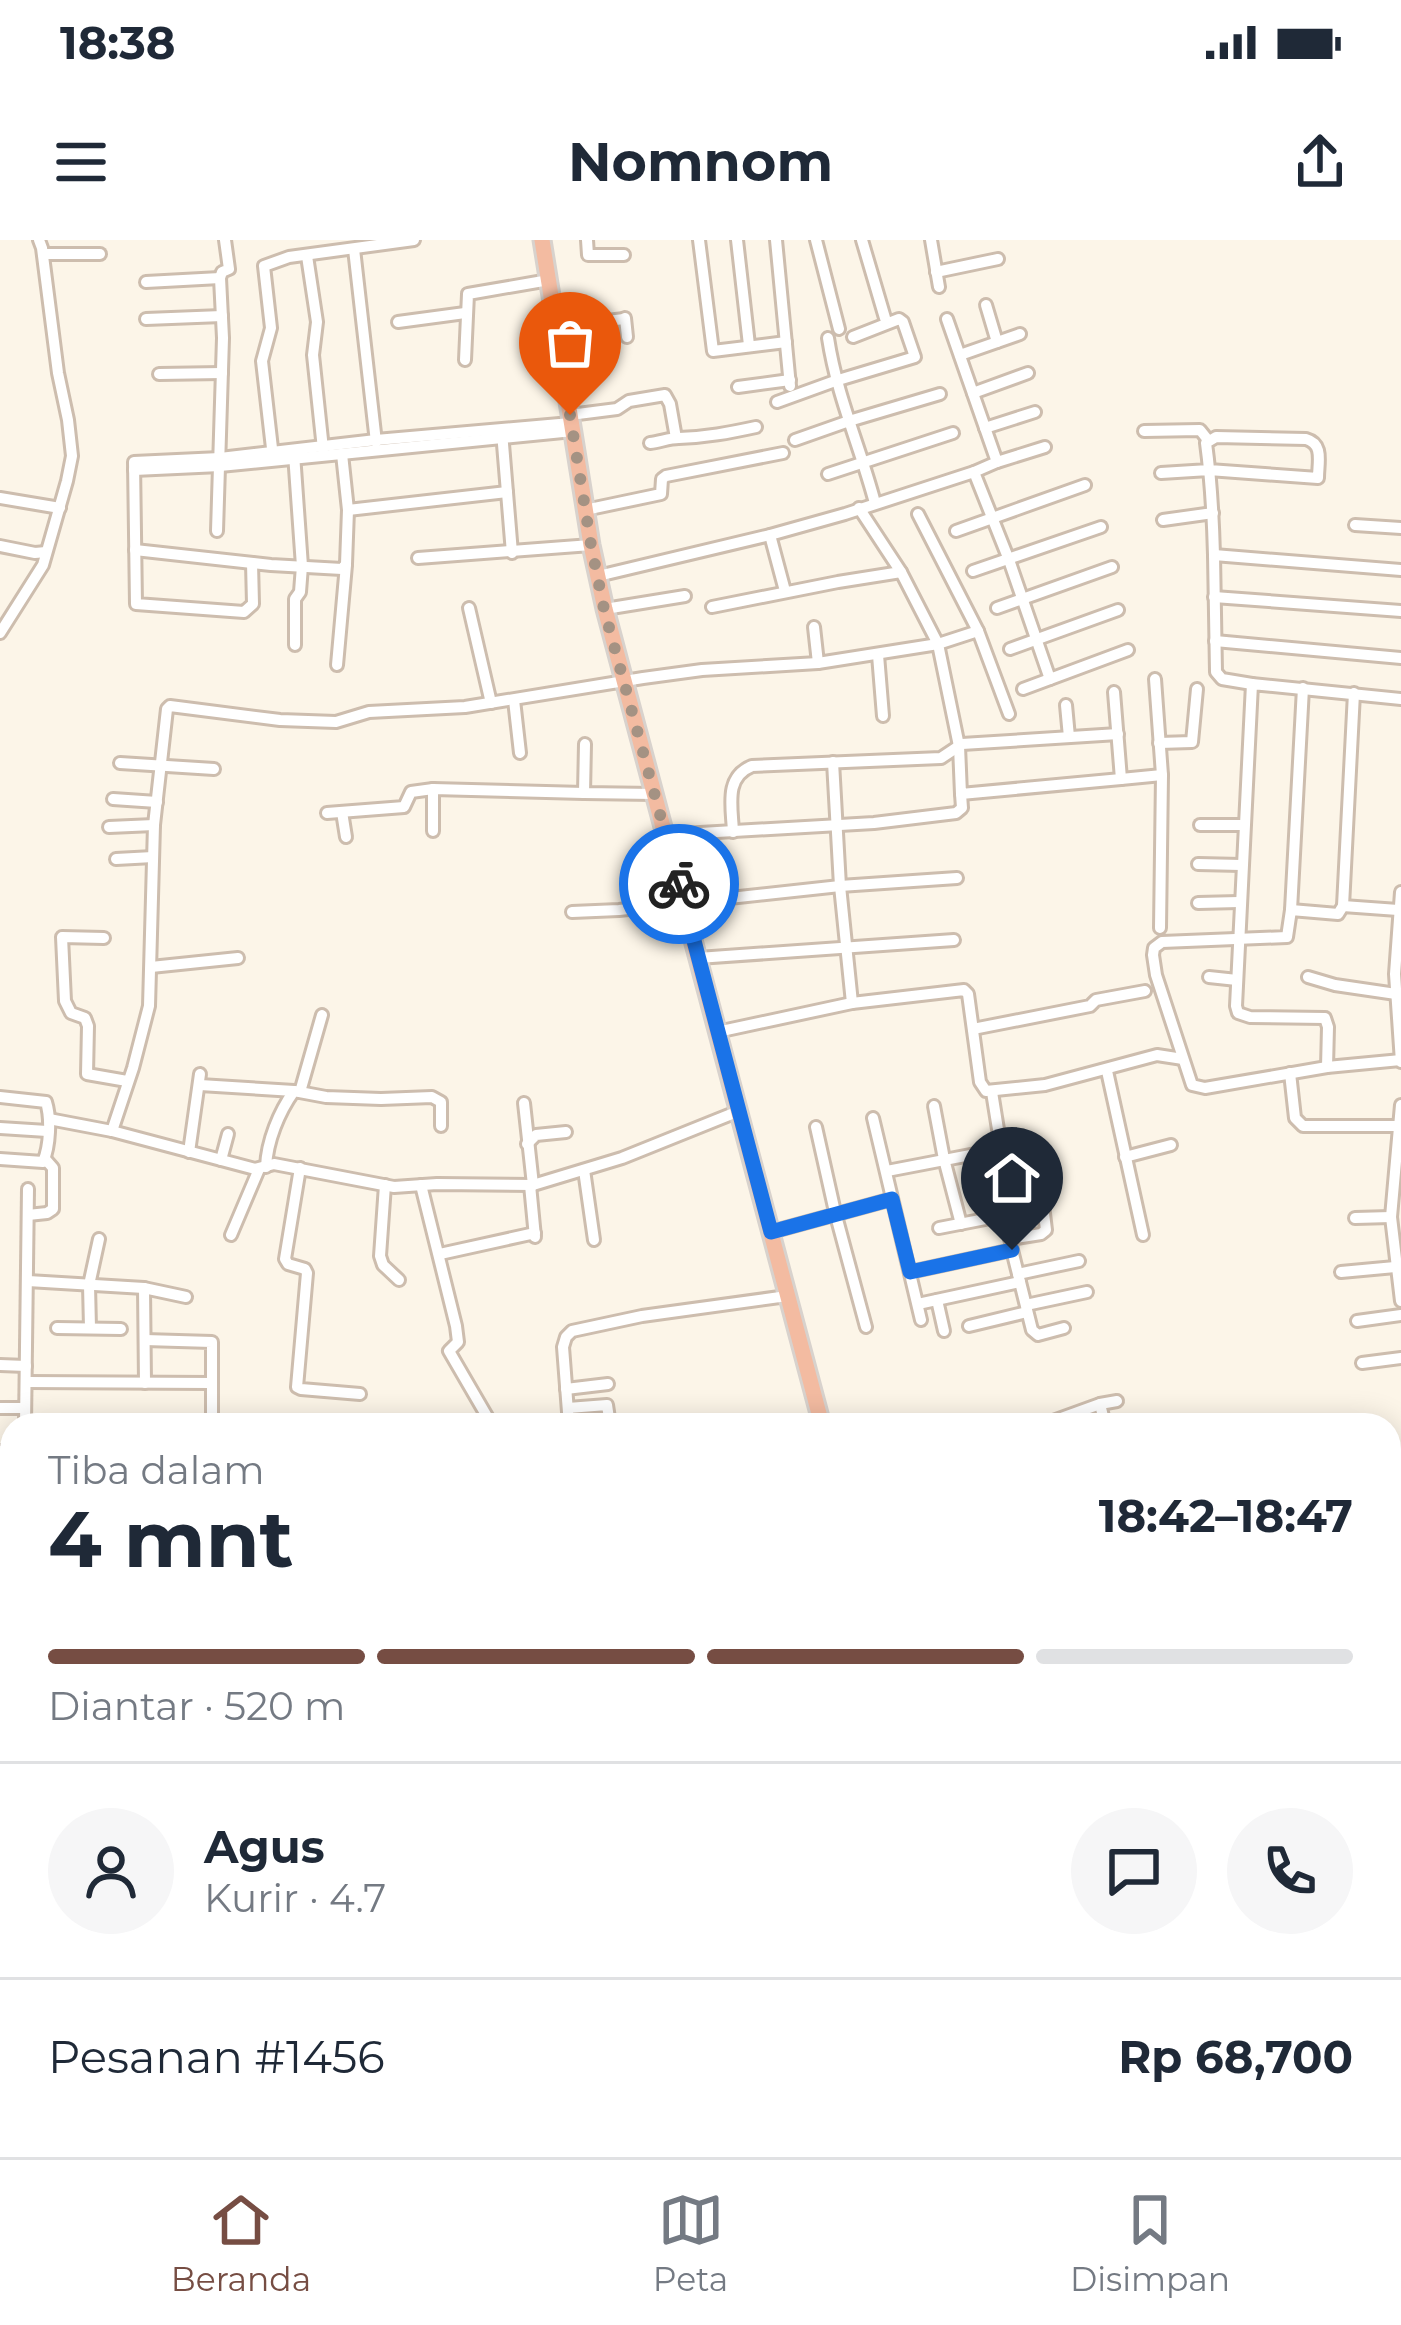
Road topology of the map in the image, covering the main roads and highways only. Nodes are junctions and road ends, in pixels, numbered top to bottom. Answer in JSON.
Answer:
{"nodes":[{"id":1,"x":542,"y":240,"type":"edge"},
{"id":2,"x":819,"y":1413,"type":"edge"}],
"edges":[{"from":1,"to":2,"type":"highway"}]}
